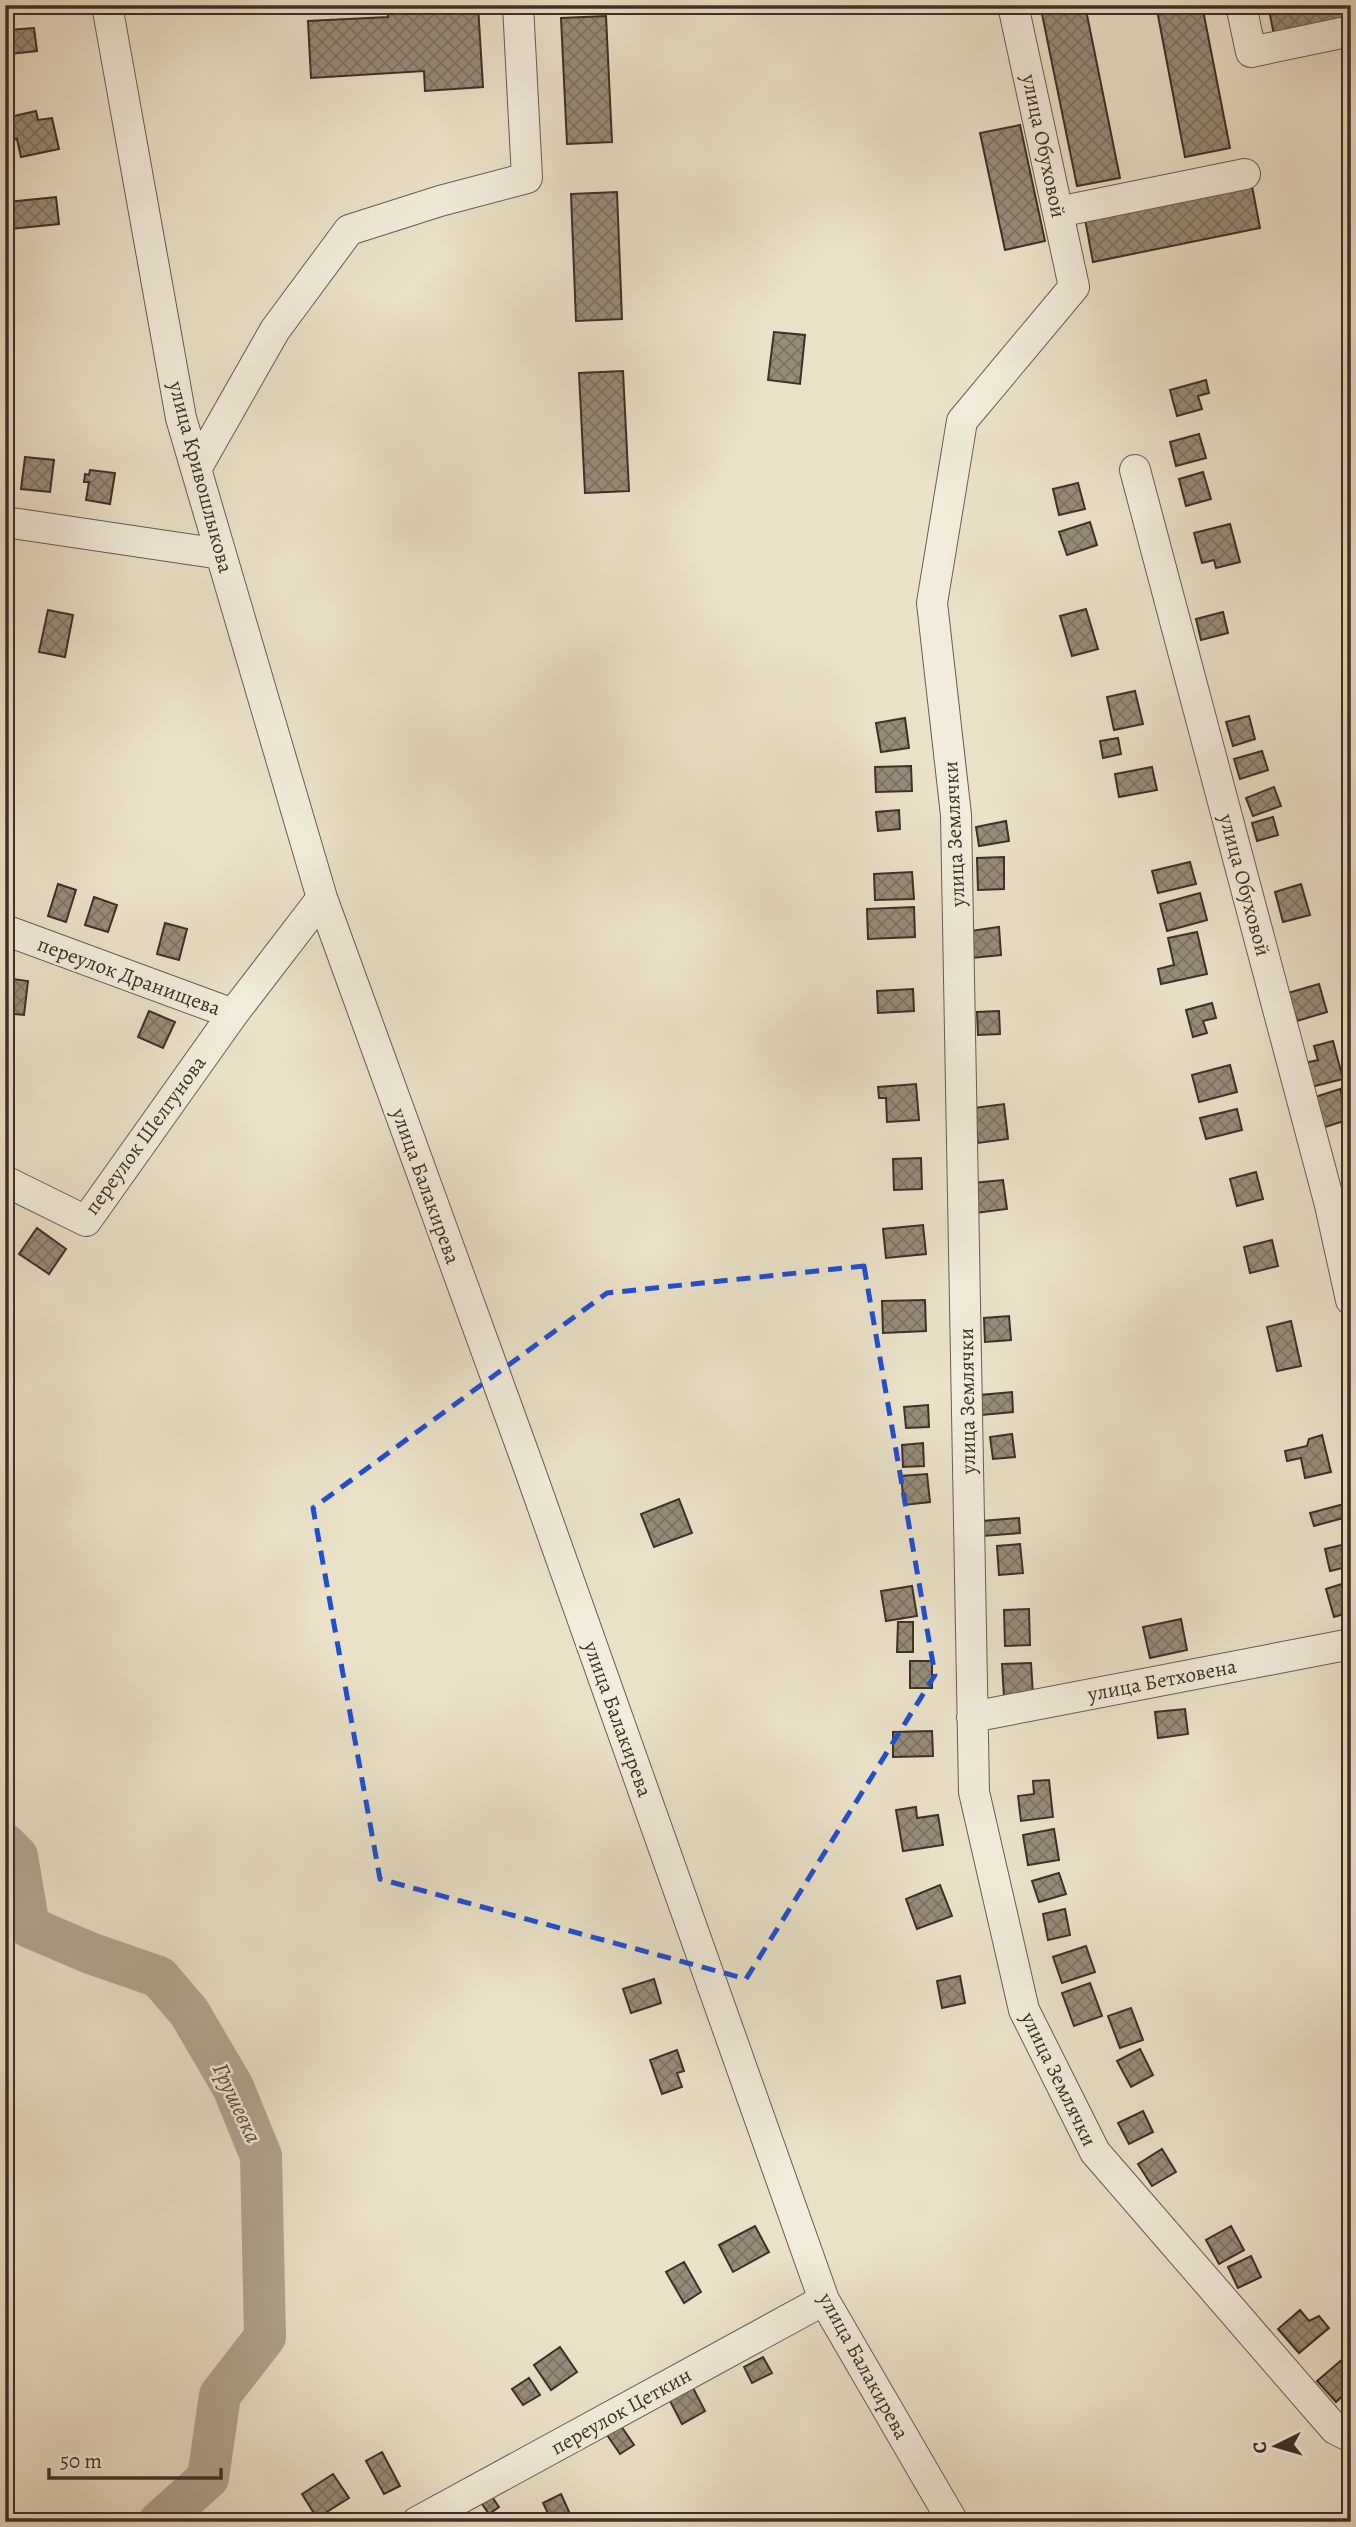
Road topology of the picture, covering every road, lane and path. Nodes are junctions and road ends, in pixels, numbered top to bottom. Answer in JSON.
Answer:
{"nodes":[{"id":1,"x":107,"y":5,"type":"edge"},
{"id":2,"x":518,"y":5,"type":"edge"},
{"id":3,"x":1241,"y":5,"type":"edge"},
{"id":4,"x":1015,"y":6,"type":"edge"},
{"id":5,"x":1351,"y":31,"type":"edge"},
{"id":6,"x":1245,"y":174,"type":"dead end"},
{"id":7,"x":1058,"y":212,"type":"junction"},
{"id":8,"x":1074,"y":287,"type":"joint"},
{"id":9,"x":195,"y":469,"type":"junction"},
{"id":10,"x":1135,"y":470,"type":"dead end"},
{"id":11,"x":5,"y":522,"type":"edge"},
{"id":12,"x":221,"y":554,"type":"junction"},
{"id":13,"x":322,"y":898,"type":"junction"},
{"id":14,"x":5,"y":930,"type":"edge"},
{"id":15,"x":233,"y":1014,"type":"junction"},
{"id":16,"x":5,"y":1181,"type":"edge"},
{"id":17,"x":1341,"y":1204,"type":"edge"},
{"id":18,"x":1351,"y":1300,"type":"edge"},
{"id":19,"x":1351,"y":1644,"type":"edge"},
{"id":20,"x":972,"y":1717,"type":"junction"},
{"id":21,"x":824,"y":2300,"type":"junction"},
{"id":22,"x":1351,"y":2437,"type":"edge"},
{"id":23,"x":450,"y":2514,"type":"edge"},
{"id":24,"x":417,"y":2522,"type":"edge"},
{"id":25,"x":953,"y":2522,"type":"edge"}],
"edges":[{"from":1,"to":9,"type":"street","name":"улица Кривошлыкова"},
{"from":2,"to":9,"type":"street"},
{"from":3,"to":5,"type":"street"},
{"from":4,"to":7,"type":"street","name":"улица Обуховой"},
{"from":6,"to":7,"type":"street"},
{"from":7,"to":8,"type":"street","name":"улица Обуховой"},
{"from":8,"to":20,"type":"street","name":"улица Землячки"},
{"from":9,"to":12,"type":"street","name":"улица Кривошлыкова"},
{"from":10,"to":17,"type":"street","name":"улица Обуховой"},
{"from":11,"to":12,"type":"street"},
{"from":12,"to":13,"type":"street","name":"улица Кривошлыкова"},
{"from":13,"to":15,"type":"street","name":"переулок Дранищева"},
{"from":13,"to":21,"type":"street","name":"улица Балакирева"},
{"from":14,"to":15,"type":"street","name":"переулок Дранищева"},
{"from":15,"to":16,"type":"street","name":"переулок Шелгунова"},
{"from":17,"to":18,"type":"street","name":"улица Обуховой"},
{"from":19,"to":20,"type":"street","name":"улица Бетховена"},
{"from":20,"to":22,"type":"street","name":"улица Землячки"},
{"from":21,"to":23,"type":"street","name":"переулок Цеткин"},
{"from":21,"to":25,"type":"street","name":"улица Балакирева"},
{"from":23,"to":24,"type":"street","name":"переулок Цеткин"}]}
